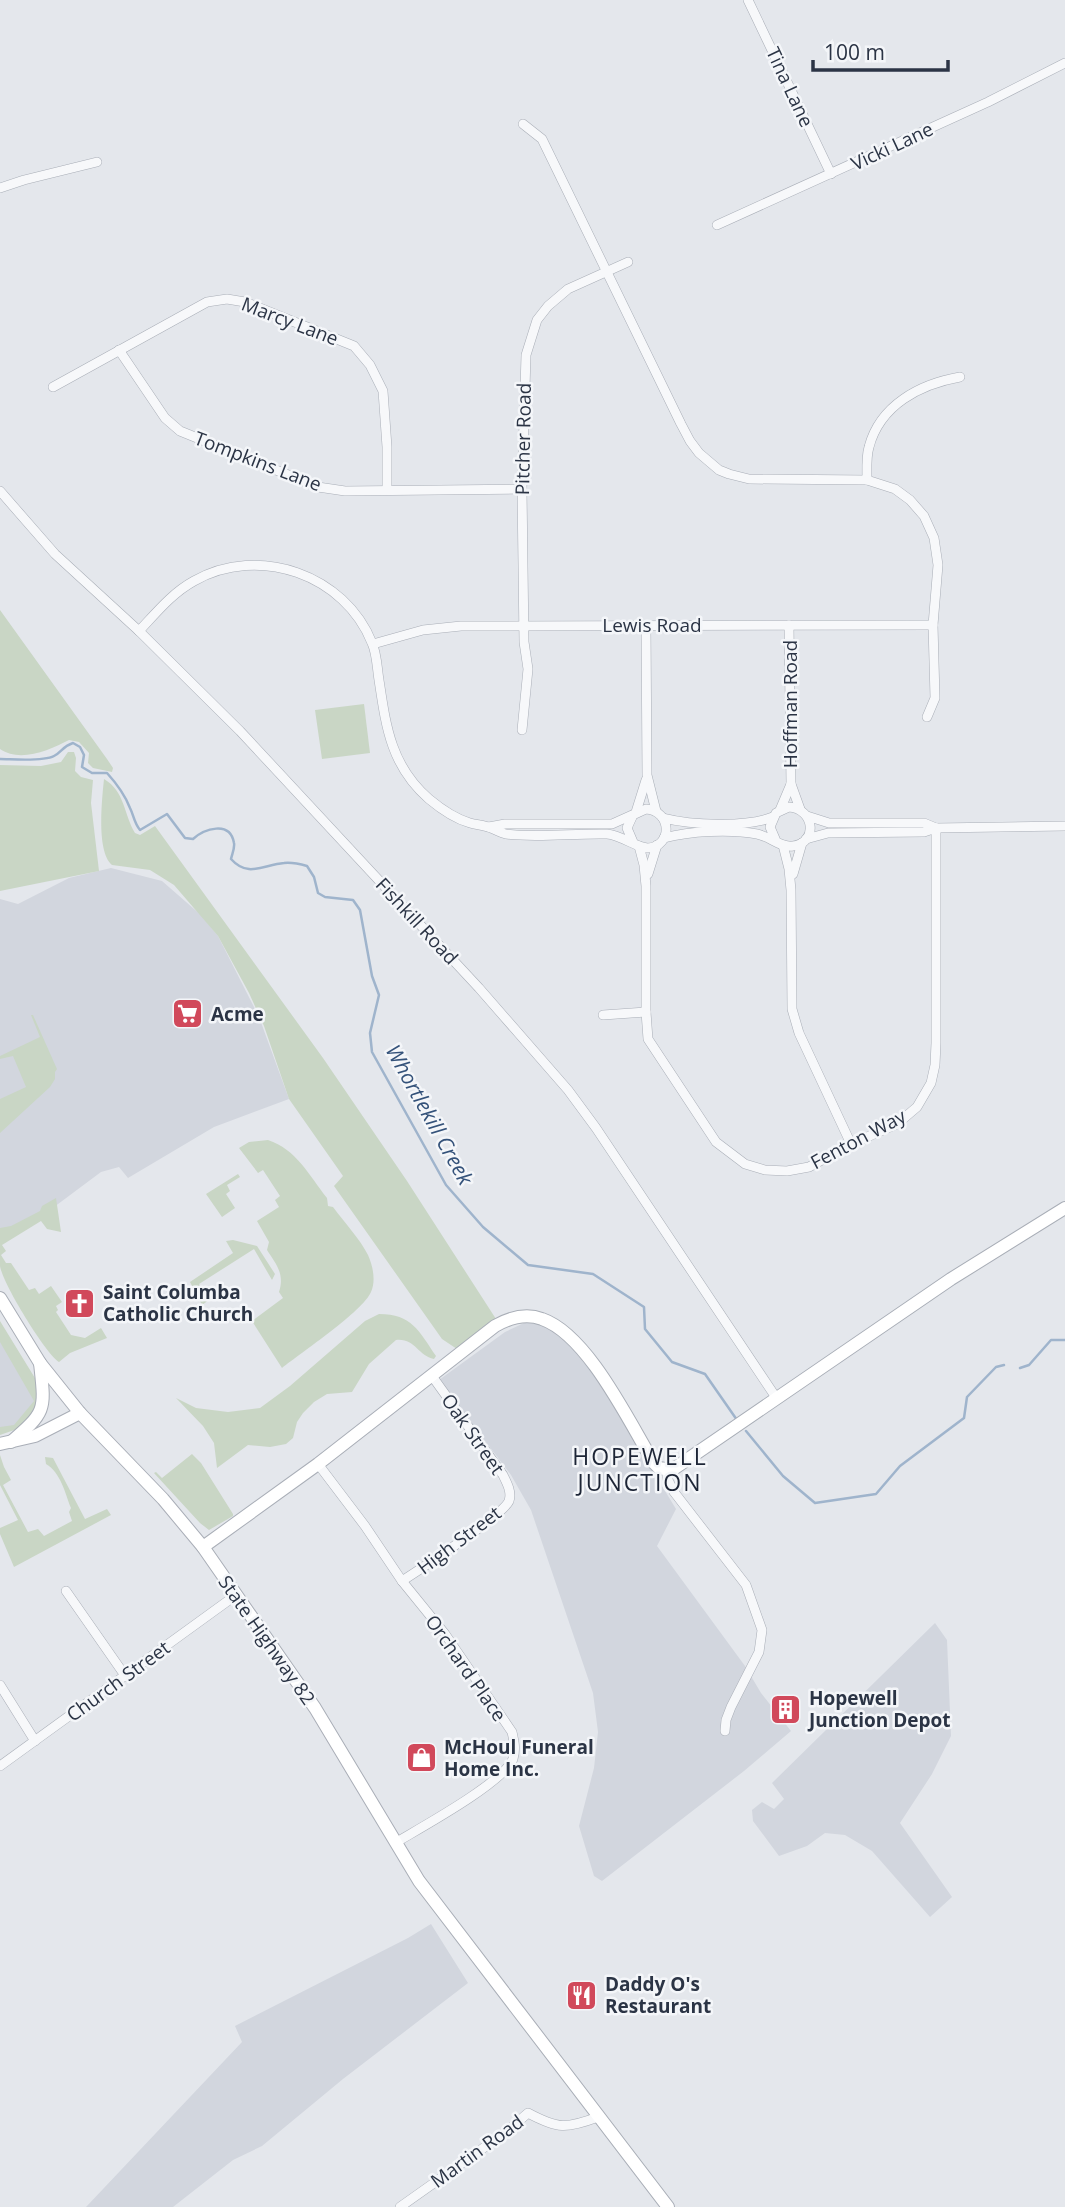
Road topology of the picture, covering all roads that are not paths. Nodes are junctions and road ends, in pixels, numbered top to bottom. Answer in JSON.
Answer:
{"nodes":[{"id":1,"x":748,"y":0,"type":"edge"},
{"id":2,"x":1065,"y":63,"type":"edge"},
{"id":3,"x":523,"y":124,"type":"dead end"},
{"id":4,"x":97,"y":162,"type":"dead end"},
{"id":5,"x":831,"y":174,"type":"junction"},
{"id":6,"x":0,"y":188,"type":"edge"},
{"id":7,"x":717,"y":225,"type":"dead end"},
{"id":8,"x":628,"y":262,"type":"dead end"},
{"id":9,"x":607,"y":272,"type":"junction"},
{"id":10,"x":119,"y":350,"type":"junction"},
{"id":11,"x":960,"y":377,"type":"dead end"},
{"id":12,"x":53,"y":387,"type":"dead end"},
{"id":13,"x":867,"y":480,"type":"junction"},
{"id":14,"x":522,"y":489,"type":"junction"},
{"id":15,"x":387,"y":490,"type":"junction"},
{"id":16,"x":0,"y":491,"type":"edge"},
{"id":17,"x":524,"y":625,"type":"junction"},
{"id":18,"x":789,"y":625,"type":"junction"},
{"id":19,"x":933,"y":625,"type":"junction"},
{"id":20,"x":646,"y":626,"type":"junction"},
{"id":21,"x":139,"y":631,"type":"junction"},
{"id":22,"x":373,"y":644,"type":"junction"},
{"id":23,"x":927,"y":717,"type":"dead end"},
{"id":24,"x":522,"y":730,"type":"dead end"},
{"id":25,"x":647,"y":775,"type":"junction"},
{"id":26,"x":791,"y":784,"type":"junction"},
{"id":27,"x":800,"y":809,"type":"junction"},
{"id":28,"x":635,"y":813,"type":"junction"},
{"id":29,"x":776,"y":813,"type":"junction"},
{"id":30,"x":659,"y":814,"type":"junction"},
{"id":31,"x":807,"y":816,"type":"junction"},
{"id":32,"x":1065,"y":825,"type":"edge"},
{"id":33,"x":489,"y":827,"type":"junction"},
{"id":34,"x":936,"y":828,"type":"junction"},
{"id":35,"x":804,"y":841,"type":"junction"},
{"id":36,"x":660,"y":842,"type":"junction"},
{"id":37,"x":780,"y":843,"type":"junction"},
{"id":38,"x":636,"y":844,"type":"junction"},
{"id":39,"x":646,"y":886,"type":"junction"},
{"id":40,"x":791,"y":890,"type":"junction"},
{"id":41,"x":646,"y":1012,"type":"junction"},
{"id":42,"x":603,"y":1015,"type":"dead end"},
{"id":43,"x":851,"y":1144,"type":"junction"},
{"id":44,"x":1065,"y":1208,"type":"edge"},
{"id":45,"x":0,"y":1298,"type":"edge"},
{"id":46,"x":40,"y":1363,"type":"junction"},
{"id":47,"x":432,"y":1376,"type":"junction"},
{"id":48,"x":777,"y":1399,"type":"junction"},
{"id":49,"x":80,"y":1413,"type":"junction"},
{"id":50,"x":5,"y":1443,"type":"edge"},
{"id":51,"x":318,"y":1464,"type":"junction"},
{"id":52,"x":667,"y":1469,"type":"junction"},
{"id":53,"x":510,"y":1494,"type":"joint"},
{"id":54,"x":202,"y":1547,"type":"junction"},
{"id":55,"x":402,"y":1581,"type":"junction"},
{"id":56,"x":66,"y":1591,"type":"dead end"},
{"id":57,"x":236,"y":1595,"type":"junction"},
{"id":58,"x":126,"y":1677,"type":"junction"},
{"id":59,"x":0,"y":1685,"type":"edge"},
{"id":60,"x":725,"y":1731,"type":"dead end"},
{"id":61,"x":34,"y":1741,"type":"junction"},
{"id":62,"x":0,"y":1766,"type":"edge"},
{"id":63,"x":395,"y":1843,"type":"junction"},
{"id":64,"x":598,"y":2117,"type":"junction"},
{"id":65,"x":400,"y":2207,"type":"edge"},
{"id":66,"x":668,"y":2207,"type":"edge"}],
"edges":[{"from":1,"to":5,"type":"street","name":"Tina Lane"},
{"from":2,"to":5,"type":"street","name":"Vicki Lane"},
{"from":3,"to":9,"type":"street"},
{"from":4,"to":6,"type":"street"},
{"from":5,"to":7,"type":"street","name":"Vicki Lane"},
{"from":8,"to":9,"type":"street","name":"Pitcher Road"},
{"from":9,"to":13,"type":"street"},
{"from":9,"to":14,"type":"street","name":"Pitcher Road"},
{"from":10,"to":12,"type":"street","name":"Marcy Lane"},
{"from":10,"to":15,"type":"street","name":"Tompkins Lane"},
{"from":10,"to":15,"type":"street","name":"Marcy Lane"},
{"from":11,"to":13,"type":"street"},
{"from":13,"to":19,"type":"street"},
{"from":14,"to":15,"type":"street","name":"Tompkins Lane"},
{"from":14,"to":17,"type":"street","name":"Pitcher Road"},
{"from":16,"to":21,"type":"street","name":"Fishkill Road"},
{"from":17,"to":20,"type":"street","name":"Lewis Road"},
{"from":17,"to":22,"type":"street","name":"Lewis Road"},
{"from":17,"to":24,"type":"street","name":"Pitcher Road"},
{"from":18,"to":19,"type":"street","name":"Lewis Road"},
{"from":18,"to":20,"type":"street","name":"Lewis Road"},
{"from":18,"to":26,"type":"street","name":"Hoffman Road"},
{"from":19,"to":23,"type":"street"},
{"from":20,"to":25,"type":"street"},
{"from":21,"to":22,"type":"street"},
{"from":21,"to":48,"type":"street","name":"Fishkill Road"},
{"from":22,"to":33,"type":"street"},
{"from":25,"to":28,"type":"street"},
{"from":25,"to":30,"type":"street"},
{"from":26,"to":27,"type":"street","name":"Hoffman Road"},
{"from":26,"to":29,"type":"street","name":"Hoffman Road"},
{"from":27,"to":29,"type":"street"},
{"from":27,"to":31,"type":"street"},
{"from":28,"to":30,"type":"street"},
{"from":28,"to":33,"type":"street"},
{"from":28,"to":38,"type":"street"},
{"from":29,"to":30,"type":"street"},
{"from":29,"to":37,"type":"street"},
{"from":30,"to":36,"type":"street"},
{"from":31,"to":34,"type":"street"},
{"from":31,"to":35,"type":"street"},
{"from":32,"to":34,"type":"street"},
{"from":33,"to":38,"type":"street"},
{"from":34,"to":35,"type":"street"},
{"from":34,"to":43,"type":"street","name":"Fenton Way"},
{"from":35,"to":37,"type":"street"},
{"from":35,"to":40,"type":"street"},
{"from":36,"to":37,"type":"street"},
{"from":36,"to":38,"type":"street"},
{"from":36,"to":39,"type":"street","name":"Fenton Way"},
{"from":37,"to":40,"type":"street"},
{"from":38,"to":39,"type":"street","name":"Fenton Way"},
{"from":39,"to":41,"type":"street","name":"Fenton Way"},
{"from":40,"to":43,"type":"street"},
{"from":41,"to":42,"type":"street"},
{"from":41,"to":43,"type":"street","name":"Fenton Way"},
{"from":44,"to":48,"type":"main road"},
{"from":45,"to":46,"type":"main road","name":"State Highway 82"},
{"from":46,"to":49,"type":"main road","name":"State Highway 82"},
{"from":46,"to":50,"type":"main road"},
{"from":47,"to":51,"type":"main road"},
{"from":47,"to":52,"type":"main road"},
{"from":47,"to":53,"type":"street","name":"Oak Street"},
{"from":48,"to":52,"type":"main road"},
{"from":49,"to":50,"type":"main road"},
{"from":49,"to":54,"type":"main road","name":"State Highway 82"},
{"from":51,"to":54,"type":"main road"},
{"from":51,"to":55,"type":"street","name":"Orchard Place"},
{"from":52,"to":60,"type":"street"},
{"from":53,"to":55,"type":"street","name":"High Street"},
{"from":54,"to":57,"type":"main road","name":"State Highway 82"},
{"from":55,"to":63,"type":"street","name":"Orchard Place"},
{"from":56,"to":58,"type":"street"},
{"from":57,"to":58,"type":"street","name":"Church Street"},
{"from":57,"to":63,"type":"main road","name":"State Highway 82"},
{"from":58,"to":61,"type":"street","name":"Church Street"},
{"from":59,"to":61,"type":"street"},
{"from":61,"to":62,"type":"street","name":"Church Street"},
{"from":63,"to":64,"type":"main road","name":"State Highway 82"},
{"from":64,"to":65,"type":"street","name":"Martin Road"},
{"from":64,"to":66,"type":"main road","name":"State Highway 82"}]}
